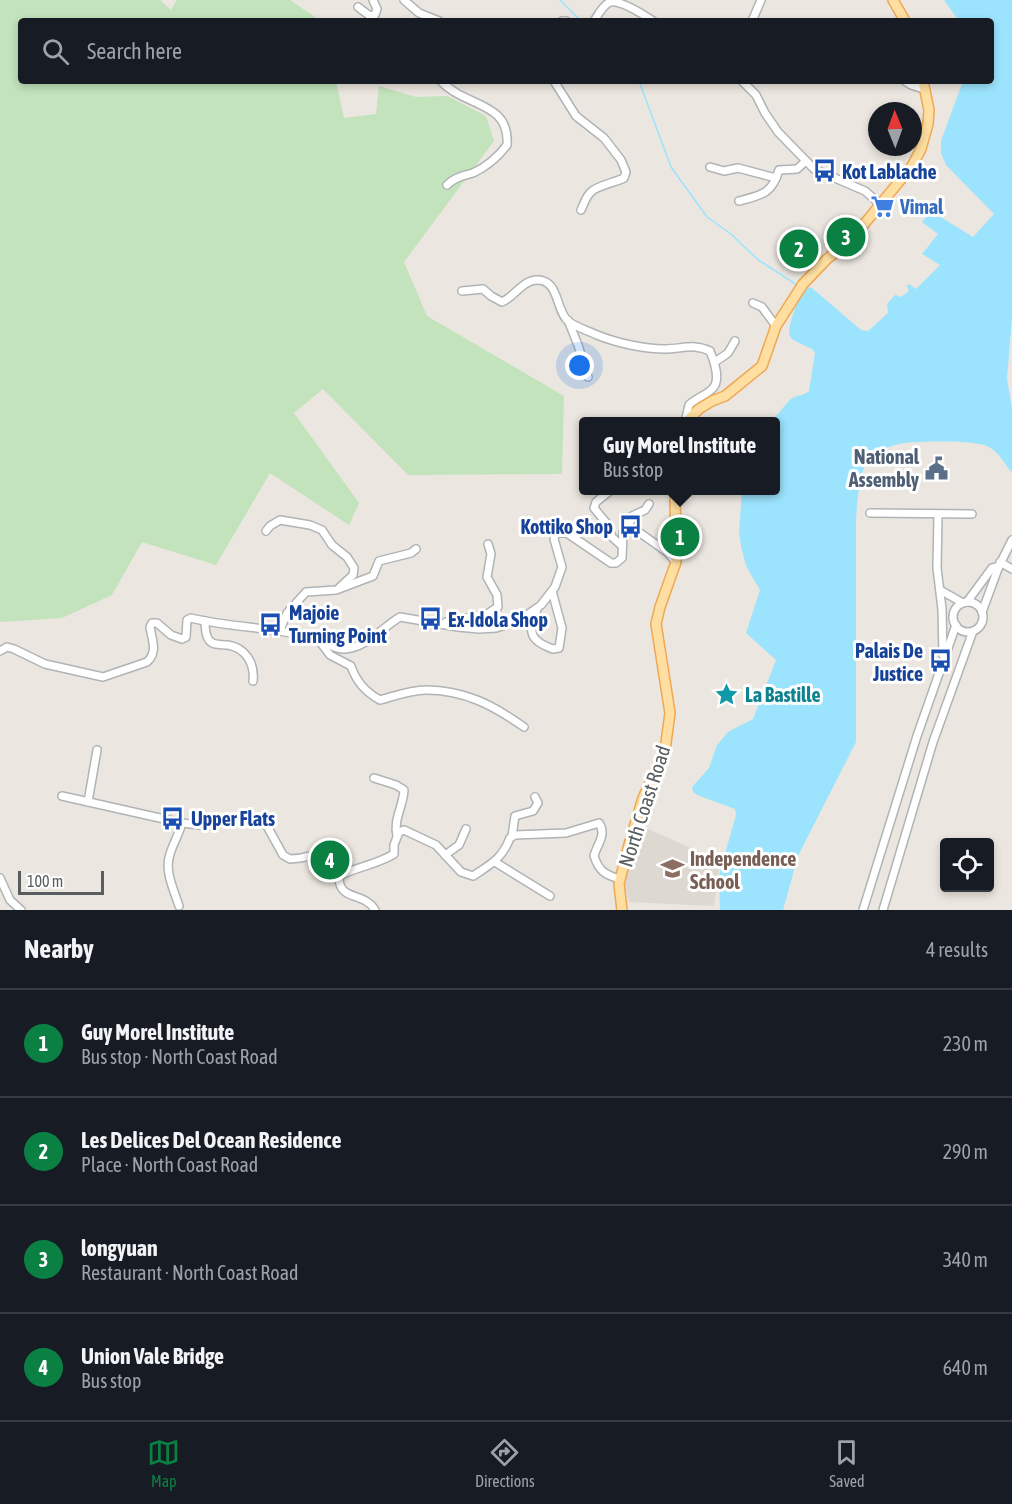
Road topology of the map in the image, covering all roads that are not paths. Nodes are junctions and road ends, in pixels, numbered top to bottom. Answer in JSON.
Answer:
{"nodes":[{"id":1,"x":373,"y":0,"type":"edge"},
{"id":2,"x":404,"y":0,"type":"edge"},
{"id":3,"x":761,"y":0,"type":"edge"},
{"id":4,"x":893,"y":0,"type":"edge"},
{"id":5,"x":609,"y":1,"type":"edge"},
{"id":6,"x":358,"y":7,"type":"dead end"},
{"id":7,"x":418,"y":17,"type":"edge"},
{"id":8,"x":596,"y":18,"type":"edge"},
{"id":9,"x":648,"y":18,"type":"edge"},
{"id":10,"x":753,"y":18,"type":"edge"},
{"id":11,"x":903,"y":18,"type":"edge"},
{"id":12,"x":444,"y":84,"type":"edge"},
{"id":13,"x":556,"y":84,"type":"edge"},
{"id":14,"x":745,"y":84,"type":"edge"},
{"id":15,"x":924,"y":85,"type":"edge"},
{"id":16,"x":806,"y":161,"type":"junction"},
{"id":17,"x":710,"y":167,"type":"dead end"},
{"id":18,"x":776,"y":178,"type":"junction"},
{"id":19,"x":447,"y":184,"type":"dead end"},
{"id":20,"x":739,"y":201,"type":"dead end"},
{"id":21,"x":880,"y":205,"type":"junction"},
{"id":22,"x":581,"y":210,"type":"dead end"},
{"id":23,"x":462,"y":291,"type":"dead end"},
{"id":24,"x":753,"y":303,"type":"dead end"},
{"id":25,"x":568,"y":320,"type":"junction"},
{"id":26,"x":776,"y":326,"type":"junction"},
{"id":27,"x":735,"y":341,"type":"dead end"},
{"id":28,"x":715,"y":362,"type":"junction"},
{"id":29,"x":588,"y":377,"type":"dead end"},
{"id":30,"x":686,"y":417,"type":"edge"},
{"id":31,"x":690,"y":417,"type":"edge"},
{"id":32,"x":605,"y":495,"type":"edge"},
{"id":33,"x":675,"y":495,"type":"edge"},
{"id":34,"x":649,"y":504,"type":"dead end"},
{"id":35,"x":870,"y":513,"type":"dead end"},
{"id":36,"x":938,"y":514,"type":"junction"},
{"id":37,"x":972,"y":514,"type":"dead end"},
{"id":38,"x":628,"y":528,"type":"junction"},
{"id":39,"x":266,"y":531,"type":"dead end"},
{"id":40,"x":1012,"y":540,"type":"edge"},
{"id":41,"x":488,"y":544,"type":"dead end"},
{"id":42,"x":622,"y":546,"type":"junction"},
{"id":43,"x":416,"y":549,"type":"dead end"},
{"id":44,"x":676,"y":562,"type":"junction"},
{"id":45,"x":1000,"y":564,"type":"junction"},
{"id":46,"x":1012,"y":569,"type":"edge"},
{"id":47,"x":336,"y":590,"type":"junction"},
{"id":48,"x":940,"y":590,"type":"junction"},
{"id":49,"x":552,"y":591,"type":"junction"},
{"id":50,"x":965,"y":602,"type":"junction"},
{"id":51,"x":538,"y":607,"type":"junction"},
{"id":52,"x":982,"y":612,"type":"junction"},
{"id":53,"x":205,"y":621,"type":"junction"},
{"id":54,"x":441,"y":623,"type":"junction"},
{"id":55,"x":956,"y":625,"type":"junction"},
{"id":56,"x":280,"y":630,"type":"junction"},
{"id":57,"x":973,"y":631,"type":"junction"},
{"id":58,"x":317,"y":639,"type":"junction"},
{"id":59,"x":0,"y":651,"type":"edge"},
{"id":60,"x":943,"y":661,"type":"junction"},
{"id":61,"x":253,"y":681,"type":"dead end"},
{"id":62,"x":524,"y":727,"type":"dead end"},
{"id":63,"x":97,"y":750,"type":"dead end"},
{"id":64,"x":374,"y":778,"type":"dead end"},
{"id":65,"x":62,"y":796,"type":"dead end"},
{"id":66,"x":535,"y":797,"type":"dead end"},
{"id":67,"x":88,"y":802,"type":"junction"},
{"id":68,"x":182,"y":823,"type":"junction"},
{"id":69,"x":466,"y":829,"type":"dead end"},
{"id":70,"x":397,"y":836,"type":"junction"},
{"id":71,"x":512,"y":836,"type":"junction"},
{"id":72,"x":445,"y":855,"type":"junction"},
{"id":73,"x":495,"y":862,"type":"junction"},
{"id":74,"x":339,"y":876,"type":"junction"},
{"id":75,"x":0,"y":878,"type":"edge"},
{"id":76,"x":620,"y":879,"type":"junction"},
{"id":77,"x":550,"y":896,"type":"dead end"},
{"id":78,"x":179,"y":906,"type":"dead end"},
{"id":79,"x":21,"y":910,"type":"edge"},
{"id":80,"x":375,"y":910,"type":"edge"},
{"id":81,"x":622,"y":910,"type":"edge"},
{"id":82,"x":863,"y":910,"type":"edge"},
{"id":83,"x":883,"y":910,"type":"edge"}],
"edges":[{"from":1,"to":6,"type":"street"},
{"from":2,"to":7,"type":"street"},
{"from":3,"to":10,"type":"street"},
{"from":4,"to":11,"type":"main road"},
{"from":5,"to":8,"type":"street"},
{"from":5,"to":9,"type":"street"},
{"from":12,"to":19,"type":"street"},
{"from":13,"to":22,"type":"street"},
{"from":14,"to":16,"type":"street"},
{"from":15,"to":21,"type":"main road"},
{"from":16,"to":18,"type":"street"},
{"from":16,"to":21,"type":"street"},
{"from":17,"to":18,"type":"street"},
{"from":18,"to":20,"type":"street"},
{"from":21,"to":26,"type":"main road"},
{"from":23,"to":25,"type":"street"},
{"from":24,"to":26,"type":"street"},
{"from":25,"to":28,"type":"street"},
{"from":25,"to":29,"type":"street"},
{"from":26,"to":31,"type":"main road"},
{"from":27,"to":28,"type":"street"},
{"from":28,"to":30,"type":"street"},
{"from":32,"to":42,"type":"street"},
{"from":33,"to":44,"type":"main road","name":"North Coast Road"},
{"from":34,"to":38,"type":"street"},
{"from":35,"to":36,"type":"street"},
{"from":36,"to":37,"type":"street"},
{"from":36,"to":48,"type":"street"},
{"from":38,"to":42,"type":"street"},
{"from":38,"to":44,"type":"street"},
{"from":39,"to":47,"type":"street"},
{"from":40,"to":45,"type":"street"},
{"from":41,"to":54,"type":"street"},
{"from":42,"to":49,"type":"street"},
{"from":43,"to":47,"type":"street"},
{"from":44,"to":76,"type":"main road","name":"North Coast Road"},
{"from":45,"to":46,"type":"street"},
{"from":45,"to":50,"type":"street"},
{"from":45,"to":52,"type":"street"},
{"from":47,"to":56,"type":"street"},
{"from":48,"to":50,"type":"street"},
{"from":48,"to":60,"type":"street"},
{"from":49,"to":51,"type":"street"},
{"from":49,"to":51,"type":"street"},
{"from":50,"to":52,"type":"street"},
{"from":50,"to":55,"type":"street"},
{"from":51,"to":54,"type":"street"},
{"from":52,"to":57,"type":"street"},
{"from":53,"to":56,"type":"street"},
{"from":53,"to":59,"type":"street"},
{"from":53,"to":61,"type":"street"},
{"from":54,"to":58,"type":"street"},
{"from":55,"to":57,"type":"street"},
{"from":55,"to":60,"type":"street"},
{"from":56,"to":58,"type":"street"},
{"from":57,"to":83,"type":"street"},
{"from":58,"to":62,"type":"street"},
{"from":60,"to":82,"type":"street"},
{"from":63,"to":67,"type":"street"},
{"from":64,"to":70,"type":"street"},
{"from":65,"to":67,"type":"street"},
{"from":66,"to":71,"type":"street"},
{"from":67,"to":68,"type":"street"},
{"from":68,"to":74,"type":"street"},
{"from":68,"to":78,"type":"street"},
{"from":69,"to":72,"type":"street"},
{"from":70,"to":72,"type":"street"},
{"from":70,"to":74,"type":"street"},
{"from":71,"to":73,"type":"street"},
{"from":71,"to":76,"type":"street"},
{"from":72,"to":73,"type":"street"},
{"from":73,"to":77,"type":"street"},
{"from":74,"to":80,"type":"street"},
{"from":75,"to":79,"type":"street"},
{"from":76,"to":81,"type":"main road","name":"North Coast Road"}]}
